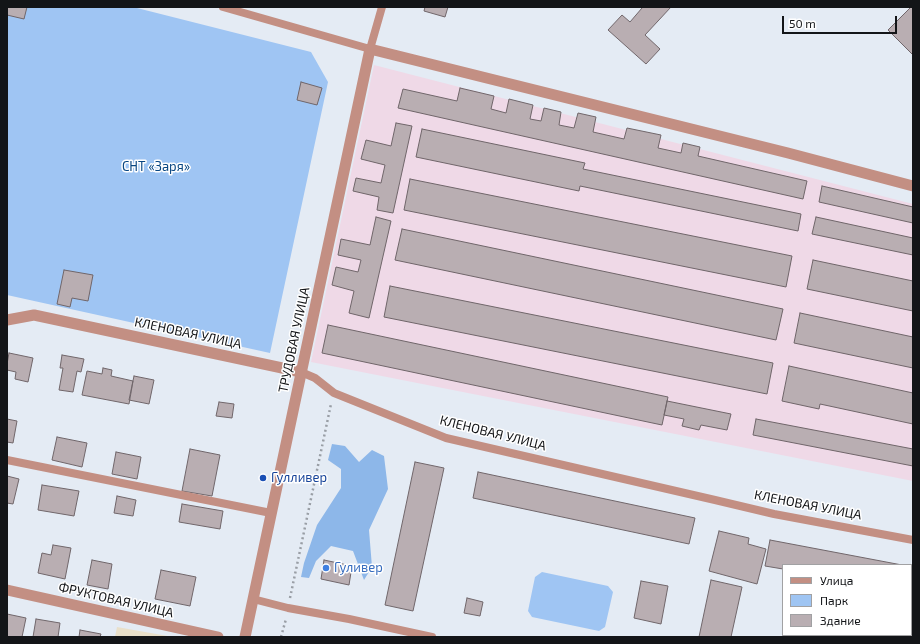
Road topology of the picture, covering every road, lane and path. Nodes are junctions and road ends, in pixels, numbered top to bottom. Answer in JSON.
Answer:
{"nodes":[{"id":1,"x":223,"y":7,"type":"edge"},
{"id":2,"x":382,"y":7,"type":"edge"},
{"id":3,"x":370,"y":50,"type":"junction"},
{"id":4,"x":913,"y":186,"type":"edge"},
{"id":5,"x":7,"y":320,"type":"edge"},
{"id":6,"x":301,"y":372,"type":"junction"},
{"id":7,"x":334,"y":394,"type":"junction"},
{"id":8,"x":7,"y":460,"type":"edge"},
{"id":9,"x":271,"y":513,"type":"junction"},
{"id":10,"x":913,"y":540,"type":"edge"},
{"id":11,"x":7,"y":590,"type":"edge"},
{"id":12,"x":253,"y":600,"type":"junction"},
{"id":13,"x":288,"y":608,"type":"junction"},
{"id":14,"x":218,"y":637,"type":"edge"},
{"id":15,"x":245,"y":637,"type":"edge"},
{"id":16,"x":281,"y":637,"type":"edge"},
{"id":17,"x":432,"y":637,"type":"edge"}],
"edges":[{"from":1,"to":3,"type":"lane"},
{"from":2,"to":3,"type":"lane"},
{"from":3,"to":4,"type":"street"},
{"from":3,"to":6,"type":"street","name":"ТРУДОВАЯ УЛИЦА"},
{"from":5,"to":6,"type":"street","name":"КЛЕНОВАЯ УЛИЦА"},
{"from":6,"to":7,"type":"lane","name":"КЛЕНОВАЯ УЛИЦА"},
{"from":6,"to":9,"type":"street","name":"ТРУДОВАЯ УЛИЦА"},
{"from":7,"to":10,"type":"lane","name":"КЛЕНОВАЯ УЛИЦА"},
{"from":7,"to":13,"type":"path"},
{"from":8,"to":9,"type":"lane"},
{"from":9,"to":12,"type":"street","name":"ТРУДОВАЯ УЛИЦА"},
{"from":11,"to":14,"type":"street","name":"ФРУКТОВАЯ УЛИЦА"},
{"from":12,"to":13,"type":"lane"},
{"from":12,"to":15,"type":"street","name":"ТРУДОВАЯ УЛИЦА"},
{"from":13,"to":16,"type":"path"},
{"from":13,"to":17,"type":"lane"}]}
